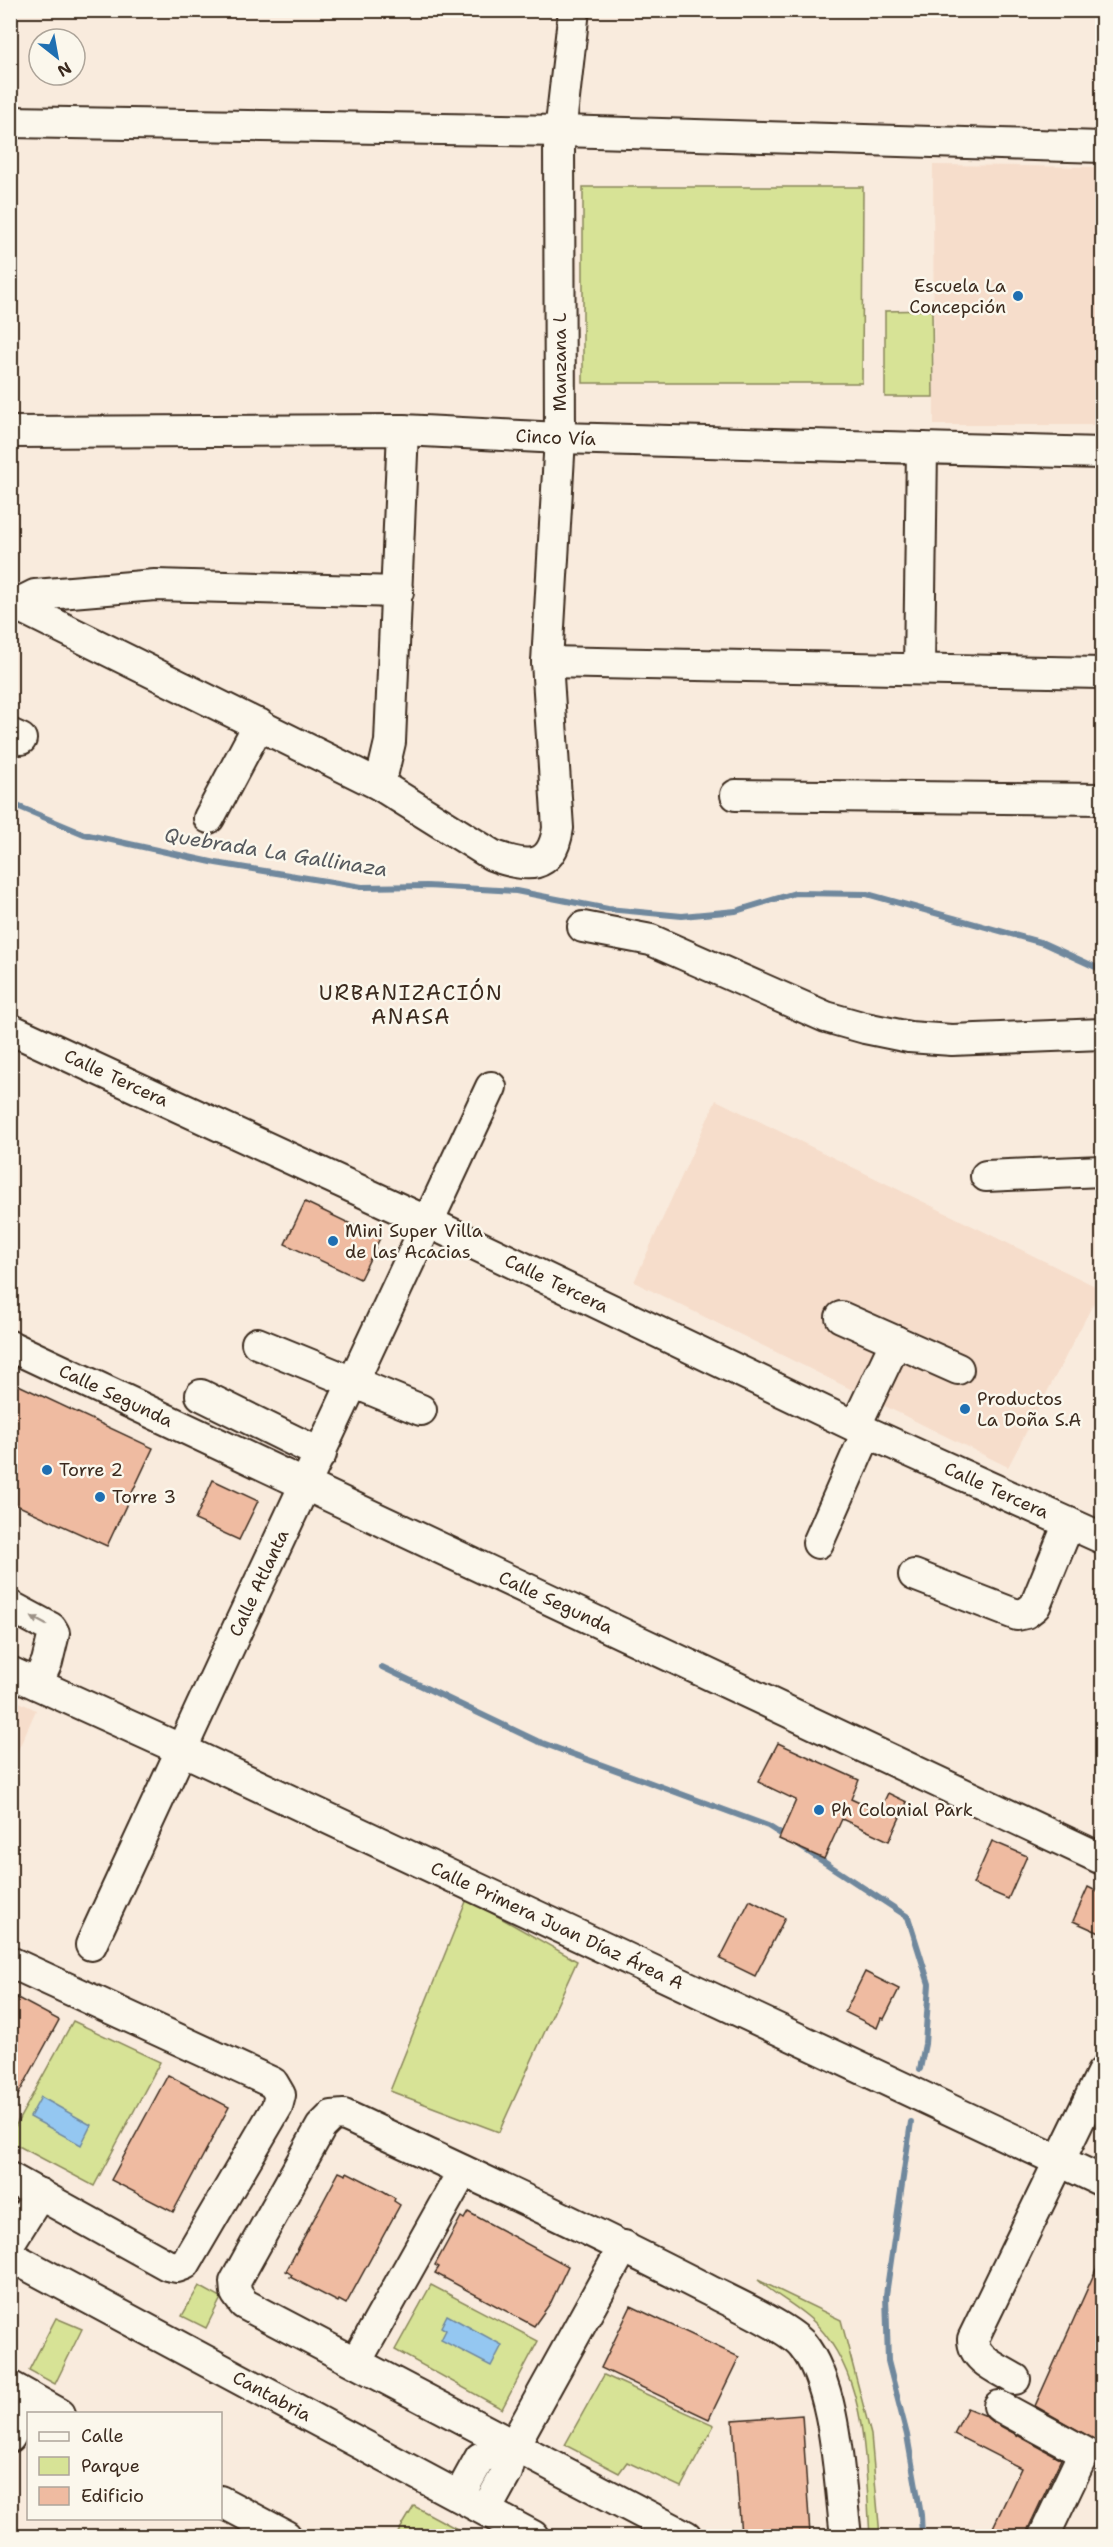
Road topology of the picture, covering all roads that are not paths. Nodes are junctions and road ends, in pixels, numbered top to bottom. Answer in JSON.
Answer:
{"nodes":[{"id":1,"x":574,"y":10,"type":"edge"},
{"id":2,"x":10,"y":122,"type":"edge"},
{"id":3,"x":560,"y":144,"type":"junction"},
{"id":4,"x":1102,"y":147,"type":"edge"},
{"id":5,"x":403,"y":430,"type":"junction"},
{"id":6,"x":10,"y":432,"type":"edge"},
{"id":7,"x":560,"y":438,"type":"junction"},
{"id":8,"x":922,"y":448,"type":"junction"},
{"id":9,"x":1102,"y":453,"type":"edge"},
{"id":10,"x":398,"y":592,"type":"junction"},
{"id":11,"x":16,"y":604,"type":"edge"},
{"id":12,"x":547,"y":662,"type":"junction"},
{"id":13,"x":919,"y":669,"type":"junction"},
{"id":14,"x":1102,"y":673,"type":"edge"},
{"id":15,"x":259,"y":724,"type":"junction"},
{"id":16,"x":380,"y":784,"type":"junction"},
{"id":17,"x":736,"y":795,"type":"dead end"},
{"id":18,"x":1102,"y":800,"type":"edge"},
{"id":19,"x":209,"y":818,"type":"dead end"},
{"id":20,"x":583,"y":927,"type":"dead end"},
{"id":21,"x":10,"y":1029,"type":"edge"},
{"id":22,"x":1102,"y":1034,"type":"edge"},
{"id":23,"x":491,"y":1086,"type":"dead end"},
{"id":24,"x":1102,"y":1171,"type":"edge"},
{"id":25,"x":986,"y":1176,"type":"dead end"},
{"id":26,"x":428,"y":1222,"type":"junction"},
{"id":27,"x":842,"y":1317,"type":"dead end"},
{"id":28,"x":896,"y":1341,"type":"junction"},
{"id":29,"x":257,"y":1343,"type":"dead end"},
{"id":30,"x":10,"y":1346,"type":"edge"},
{"id":31,"x":958,"y":1369,"type":"dead end"},
{"id":32,"x":354,"y":1382,"type":"junction"},
{"id":33,"x":201,"y":1395,"type":"dead end"},
{"id":34,"x":422,"y":1410,"type":"dead end"},
{"id":35,"x":862,"y":1428,"type":"junction"},
{"id":36,"x":321,"y":1454,"type":"junction"},
{"id":37,"x":307,"y":1484,"type":"junction"},
{"id":38,"x":1070,"y":1523,"type":"junction"},
{"id":39,"x":1102,"y":1538,"type":"edge"},
{"id":40,"x":818,"y":1543,"type":"dead end"},
{"id":41,"x":914,"y":1575,"type":"dead end"},
{"id":42,"x":10,"y":1606,"type":"edge"},
{"id":43,"x":10,"y":1672,"type":"edge"},
{"id":44,"x":37,"y":1684,"type":"junction"},
{"id":45,"x":180,"y":1749,"type":"junction"},
{"id":46,"x":1102,"y":1859,"type":"edge"},
{"id":47,"x":91,"y":1945,"type":"dead end"},
{"id":48,"x":10,"y":1962,"type":"edge"},
{"id":49,"x":1102,"y":2073,"type":"edge"},
{"id":50,"x":1060,"y":2162,"type":"junction"},
{"id":51,"x":463,"y":2171,"type":"junction"},
{"id":52,"x":1102,"y":2181,"type":"edge"},
{"id":53,"x":27,"y":2187,"type":"edge"},
{"id":54,"x":10,"y":2222,"type":"edge"},
{"id":55,"x":10,"y":2242,"type":"edge"},
{"id":56,"x":624,"y":2246,"type":"junction"},
{"id":57,"x":10,"y":2256,"type":"edge"},
{"id":58,"x":356,"y":2362,"type":"junction"},
{"id":59,"x":1015,"y":2379,"type":"dead end"},
{"id":60,"x":21,"y":2392,"type":"edge"},
{"id":61,"x":999,"y":2406,"type":"dead end"},
{"id":62,"x":56,"y":2412,"type":"edge"},
{"id":63,"x":10,"y":2437,"type":"edge"},
{"id":64,"x":524,"y":2450,"type":"junction"},
{"id":65,"x":459,"y":2496,"type":"junction"},
{"id":66,"x":222,"y":2502,"type":"edge"},
{"id":67,"x":493,"y":2514,"type":"junction"},
{"id":68,"x":286,"y":2536,"type":"edge"},
{"id":69,"x":533,"y":2536,"type":"edge"},
{"id":70,"x":686,"y":2536,"type":"edge"},
{"id":71,"x":846,"y":2536,"type":"edge"},
{"id":72,"x":1044,"y":2536,"type":"edge"}],
"edges":[{"from":1,"to":3,"type":"street","name":"Manzana L"},
{"from":2,"to":3,"type":"street"},
{"from":3,"to":4,"type":"street"},
{"from":3,"to":7,"type":"street","name":"Manzana L"},
{"from":5,"to":6,"type":"street","name":"Cinco Vía"},
{"from":5,"to":7,"type":"street","name":"Cinco Vía"},
{"from":5,"to":10,"type":"street"},
{"from":7,"to":8,"type":"street","name":"Cinco Vía"},
{"from":7,"to":12,"type":"street","name":"Manzana L"},
{"from":8,"to":9,"type":"street","name":"Cinco Vía"},
{"from":8,"to":13,"type":"street"},
{"from":10,"to":11,"type":"street"},
{"from":10,"to":16,"type":"street"},
{"from":11,"to":15,"type":"street"},
{"from":12,"to":13,"type":"street"},
{"from":12,"to":16,"type":"street","name":"Manzana L"},
{"from":13,"to":14,"type":"street"},
{"from":15,"to":16,"type":"street"},
{"from":15,"to":19,"type":"street"},
{"from":17,"to":18,"type":"street"},
{"from":20,"to":22,"type":"street"},
{"from":21,"to":26,"type":"street","name":"Calle Tercera"},
{"from":23,"to":26,"type":"street","name":"Calle Atlanta"},
{"from":24,"to":25,"type":"street"},
{"from":26,"to":32,"type":"street","name":"Calle Atlanta"},
{"from":26,"to":35,"type":"street","name":"Calle Tercera"},
{"from":27,"to":28,"type":"street"},
{"from":28,"to":31,"type":"street"},
{"from":28,"to":35,"type":"street"},
{"from":29,"to":32,"type":"street"},
{"from":30,"to":37,"type":"street","name":"Calle Segunda"},
{"from":32,"to":34,"type":"street"},
{"from":32,"to":36,"type":"street","name":"Calle Atlanta"},
{"from":33,"to":36,"type":"street"},
{"from":35,"to":38,"type":"street","name":"Calle Tercera"},
{"from":35,"to":40,"type":"street"},
{"from":36,"to":37,"type":"street","name":"Calle Atlanta"},
{"from":37,"to":45,"type":"street","name":"Calle Atlanta"},
{"from":37,"to":46,"type":"street","name":"Calle Segunda"},
{"from":38,"to":39,"type":"street","name":"Calle Tercera"},
{"from":38,"to":41,"type":"street"},
{"from":44,"to":42,"type":"street","one_way":true},
{"from":43,"to":44,"type":"street","name":"Calle Primera Juan Díaz Área A"},
{"from":44,"to":45,"type":"street","name":"Calle Primera Juan Díaz Área A"},
{"from":45,"to":47,"type":"street","name":"Calle Atlanta"},
{"from":45,"to":50,"type":"street","name":"Calle Primera Juan Díaz Área A"},
{"from":48,"to":53,"type":"street"},
{"from":49,"to":50,"type":"street"},
{"from":50,"to":52,"type":"street","name":"Calle Primera Juan Díaz Área A"},
{"from":50,"to":59,"type":"street"},
{"from":51,"to":56,"type":"street"},
{"from":51,"to":58,"type":"street"},
{"from":51,"to":58,"type":"street"},
{"from":53,"to":54,"type":"street"},
{"from":53,"to":55,"type":"street"},
{"from":56,"to":64,"type":"street"},
{"from":56,"to":71,"type":"street"},
{"from":57,"to":65,"type":"street","name":"Cantabria"},
{"from":58,"to":64,"type":"street"},
{"from":60,"to":62,"type":"street"},
{"from":60,"to":63,"type":"street"},
{"from":61,"to":72,"type":"street"},
{"from":64,"to":65,"type":"street"},
{"from":64,"to":67,"type":"street"},
{"from":64,"to":70,"type":"street"},
{"from":65,"to":67,"type":"street","name":"Cantabria"},
{"from":66,"to":68,"type":"street"},
{"from":67,"to":69,"type":"street","name":"Cantabria"}]}
